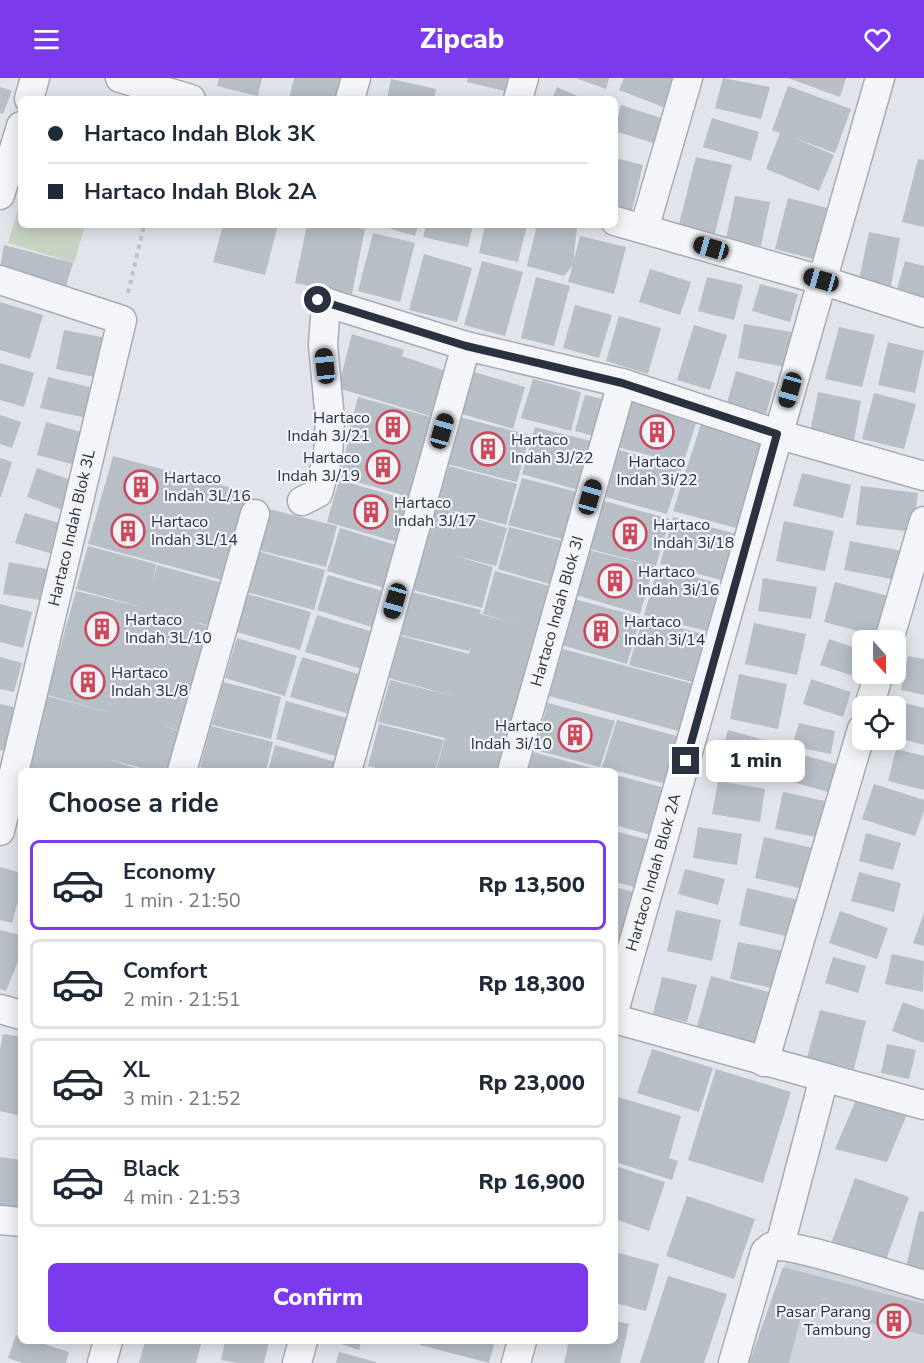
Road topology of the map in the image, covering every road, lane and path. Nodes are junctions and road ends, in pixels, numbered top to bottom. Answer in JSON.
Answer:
{"nodes":[{"id":1,"x":35,"y":78,"type":"edge"},
{"id":2,"x":120,"y":78,"type":"edge"},
{"id":3,"x":356,"y":78,"type":"edge"},
{"id":4,"x":524,"y":78,"type":"edge"},
{"id":5,"x":688,"y":78,"type":"edge"},
{"id":6,"x":880,"y":78,"type":"edge"},
{"id":7,"x":182,"y":90,"type":"edge"},
{"id":8,"x":30,"y":96,"type":"edge"},
{"id":9,"x":351,"y":96,"type":"edge"},
{"id":10,"x":519,"y":96,"type":"edge"},
{"id":11,"x":18,"y":136,"type":"edge"},
{"id":12,"x":0,"y":195,"type":"edge"},
{"id":13,"x":618,"y":222,"type":"edge"},
{"id":14,"x":143,"y":228,"type":"edge"},
{"id":15,"x":644,"y":229,"type":"junction"},
{"id":16,"x":0,"y":280,"type":"edge"},
{"id":17,"x":821,"y":280,"type":"junction"},
{"id":18,"x":924,"y":314,"type":"edge"},
{"id":19,"x":122,"y":320,"type":"junction"},
{"id":20,"x":466,"y":346,"type":"junction"},
{"id":21,"x":622,"y":383,"type":"junction"},
{"id":22,"x":777,"y":434,"type":"junction"},
{"id":23,"x":924,"y":476,"type":"edge"},
{"id":24,"x":302,"y":501,"type":"dead end"},
{"id":25,"x":255,"y":514,"type":"dead end"},
{"id":26,"x":924,"y":521,"type":"edge"},
{"id":27,"x":892,"y":630,"type":"edge"},
{"id":28,"x":856,"y":750,"type":"edge"},
{"id":29,"x":183,"y":768,"type":"edge"},
{"id":30,"x":348,"y":768,"type":"edge"},
{"id":31,"x":513,"y":768,"type":"edge"},
{"id":32,"x":0,"y":831,"type":"edge"},
{"id":33,"x":0,"y":836,"type":"edge"},
{"id":34,"x":18,"y":841,"type":"edge"},
{"id":35,"x":618,"y":997,"type":"edge"},
{"id":36,"x":0,"y":1009,"type":"edge"},
{"id":37,"x":18,"y":1014,"type":"edge"},
{"id":38,"x":618,"y":1020,"type":"edge"},
{"id":39,"x":764,"y":1062,"type":"junction"},
{"id":40,"x":824,"y":1078,"type":"junction"},
{"id":41,"x":924,"y":1105,"type":"edge"},
{"id":42,"x":0,"y":1220,"type":"edge"},
{"id":43,"x":18,"y":1222,"type":"edge"},
{"id":44,"x":780,"y":1245,"type":"junction"},
{"id":45,"x":924,"y":1285,"type":"edge"},
{"id":46,"x":107,"y":1344,"type":"edge"},
{"id":47,"x":302,"y":1344,"type":"edge"},
{"id":48,"x":521,"y":1344,"type":"edge"},
{"id":49,"x":102,"y":1363,"type":"edge"},
{"id":50,"x":297,"y":1363,"type":"edge"},
{"id":51,"x":516,"y":1363,"type":"edge"},
{"id":52,"x":733,"y":1363,"type":"edge"}],
"edges":[{"from":1,"to":8,"type":"street"},
{"from":2,"to":7,"type":"street"},
{"from":3,"to":9,"type":"street"},
{"from":4,"to":10,"type":"street"},
{"from":5,"to":15,"type":"street"},
{"from":6,"to":17,"type":"street","name":"Hartaco Indah Blok 2A"},
{"from":11,"to":12,"type":"street"},
{"from":13,"to":15,"type":"street"},
{"from":14,"to":19,"type":"path"},
{"from":15,"to":17,"type":"street"},
{"from":16,"to":19,"type":"street"},
{"from":17,"to":18,"type":"street"},
{"from":17,"to":22,"type":"street","name":"Hartaco Indah Blok 2A"},
{"from":19,"to":32,"type":"street","name":"Hartaco Indah Blok 3L"},
{"from":20,"to":21,"type":"street"},
{"from":20,"to":24,"type":"street"},
{"from":20,"to":30,"type":"street"},
{"from":21,"to":22,"type":"street"},
{"from":21,"to":31,"type":"street","name":"Hartaco Indah Blok 3I"},
{"from":22,"to":23,"type":"street"},
{"from":22,"to":35,"type":"street","name":"Hartaco Indah Blok 2A"},
{"from":25,"to":29,"type":"street"},
{"from":26,"to":27,"type":"street"},
{"from":28,"to":39,"type":"street"},
{"from":33,"to":34,"type":"street"},
{"from":36,"to":37,"type":"street"},
{"from":38,"to":39,"type":"street"},
{"from":39,"to":40,"type":"street"},
{"from":40,"to":41,"type":"street"},
{"from":40,"to":44,"type":"street"},
{"from":42,"to":43,"type":"street"},
{"from":44,"to":45,"type":"street"},
{"from":44,"to":52,"type":"street"},
{"from":46,"to":49,"type":"street"},
{"from":47,"to":50,"type":"street"},
{"from":48,"to":51,"type":"street"}]}
